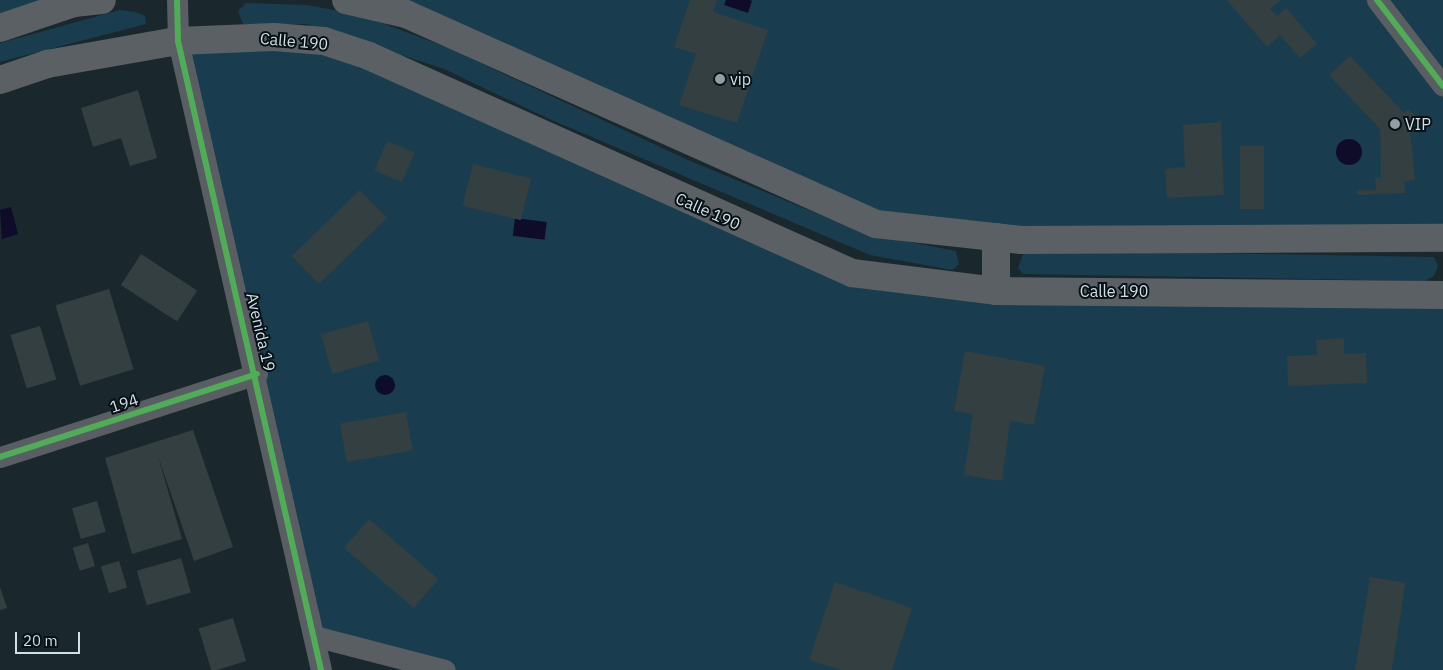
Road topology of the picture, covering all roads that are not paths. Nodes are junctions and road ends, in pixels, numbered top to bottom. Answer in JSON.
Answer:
{"nodes":[{"id":1,"x":102,"y":0,"type":"edge"},
{"id":2,"x":177,"y":0,"type":"edge"},
{"id":3,"x":346,"y":0,"type":"edge"},
{"id":4,"x":1377,"y":0,"type":"edge"},
{"id":5,"x":0,"y":28,"type":"edge"},
{"id":6,"x":178,"y":41,"type":"junction"},
{"id":7,"x":0,"y":80,"type":"edge"},
{"id":8,"x":1443,"y":86,"type":"edge"},
{"id":9,"x":996,"y":237,"type":"junction"},
{"id":10,"x":1443,"y":238,"type":"edge"},
{"id":11,"x":996,"y":291,"type":"junction"},
{"id":12,"x":1443,"y":295,"type":"edge"},
{"id":13,"x":256,"y":374,"type":"junction"},
{"id":14,"x":0,"y":457,"type":"edge"},
{"id":15,"x":314,"y":636,"type":"junction"},
{"id":16,"x":321,"y":670,"type":"edge"},
{"id":17,"x":445,"y":670,"type":"edge"}],
"edges":[{"from":1,"to":5,"type":"main road"},
{"from":2,"to":6,"type":"street","name":"Avenida 19"},
{"from":3,"to":9,"type":"main road"},
{"from":4,"to":8,"type":"street"},
{"from":6,"to":7,"type":"main road","name":"Calle 190"},
{"from":6,"to":11,"type":"main road","name":"Calle 190"},
{"from":6,"to":13,"type":"street","name":"Avenida 19"},
{"from":9,"to":10,"type":"main road"},
{"from":9,"to":11,"type":"main road"},
{"from":11,"to":12,"type":"main road","name":"Calle 190"},
{"from":13,"to":14,"type":"street","name":"194"},
{"from":13,"to":15,"type":"street","name":"Avenida 19"},
{"from":15,"to":16,"type":"street","name":"Avenida 19"},
{"from":15,"to":17,"type":"street"}]}
